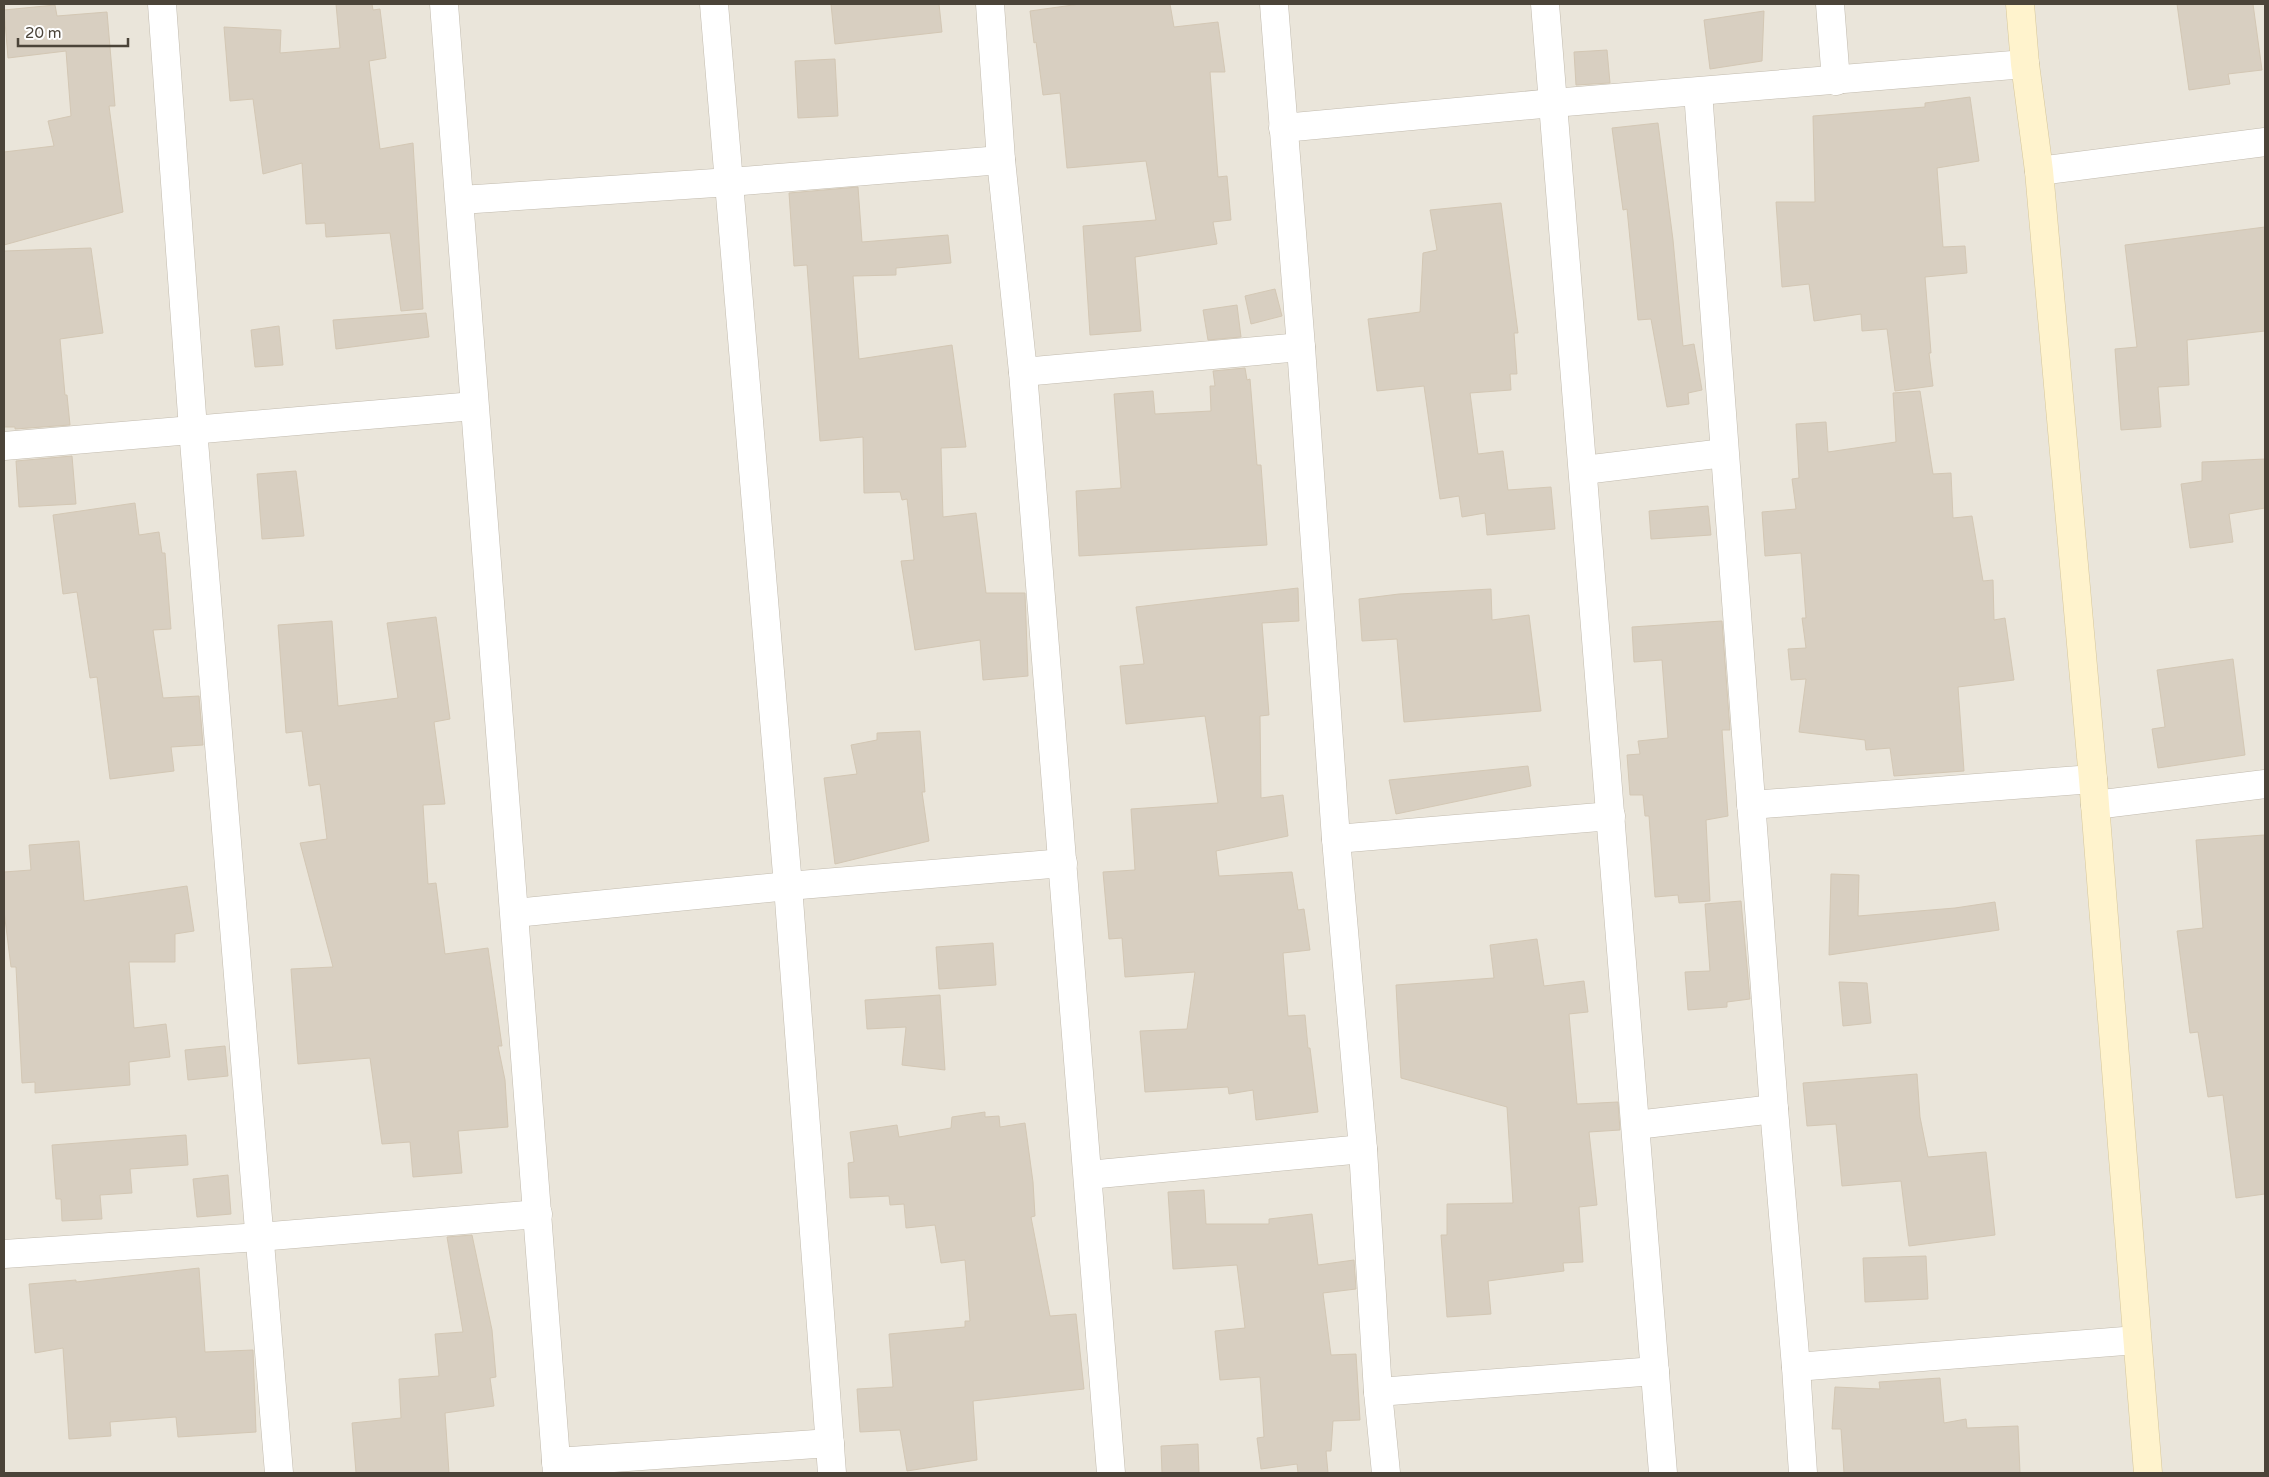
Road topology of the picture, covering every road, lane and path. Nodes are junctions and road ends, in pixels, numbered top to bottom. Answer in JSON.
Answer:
{"nodes":[{"id":1,"x":162,"y":4,"type":"edge"},
{"id":2,"x":444,"y":4,"type":"edge"},
{"id":3,"x":714,"y":4,"type":"edge"},
{"id":4,"x":990,"y":4,"type":"edge"},
{"id":5,"x":1274,"y":4,"type":"edge"},
{"id":6,"x":1545,"y":4,"type":"edge"},
{"id":7,"x":1830,"y":4,"type":"edge"},
{"id":8,"x":2020,"y":4,"type":"edge"},
{"id":9,"x":2025,"y":64,"type":"junction"},
{"id":10,"x":1836,"y":81,"type":"junction"},
{"id":11,"x":1698,"y":92,"type":"junction"},
{"id":12,"x":1553,"y":103,"type":"junction"},
{"id":13,"x":1282,"y":128,"type":"junction"},
{"id":14,"x":2265,"y":142,"type":"edge"},
{"id":15,"x":1001,"y":160,"type":"junction"},
{"id":16,"x":2039,"y":171,"type":"junction"},
{"id":17,"x":730,"y":182,"type":"junction"},
{"id":18,"x":460,"y":200,"type":"junction"},
{"id":19,"x":1301,"y":347,"type":"junction"},
{"id":20,"x":1023,"y":372,"type":"junction"},
{"id":21,"x":474,"y":406,"type":"junction"},
{"id":22,"x":193,"y":429,"type":"junction"},
{"id":23,"x":4,"y":446,"type":"edge"},
{"id":24,"x":1724,"y":453,"type":"junction"},
{"id":25,"x":1584,"y":470,"type":"junction"},
{"id":26,"x":2265,"y":784,"type":"edge"},
{"id":27,"x":2094,"y":792,"type":"junction"},
{"id":28,"x":1751,"y":805,"type":"junction"},
{"id":29,"x":1611,"y":816,"type":"junction"},
{"id":30,"x":1336,"y":839,"type":"junction"},
{"id":31,"x":1063,"y":863,"type":"junction"},
{"id":32,"x":788,"y":886,"type":"junction"},
{"id":33,"x":515,"y":912,"type":"junction"},
{"id":34,"x":1774,"y":1109,"type":"junction"},
{"id":35,"x":1636,"y":1125,"type":"junction"},
{"id":36,"x":1363,"y":1149,"type":"junction"},
{"id":37,"x":1088,"y":1175,"type":"junction"},
{"id":38,"x":538,"y":1214,"type":"junction"},
{"id":39,"x":259,"y":1237,"type":"junction"},
{"id":40,"x":4,"y":1254,"type":"edge"},
{"id":41,"x":2136,"y":1340,"type":"junction"},
{"id":42,"x":1796,"y":1367,"type":"junction"},
{"id":43,"x":1655,"y":1371,"type":"junction"},
{"id":44,"x":1378,"y":1392,"type":"junction"},
{"id":45,"x":830,"y":1443,"type":"junction"},
{"id":46,"x":557,"y":1468,"type":"edge"},
{"id":47,"x":279,"y":1473,"type":"edge"},
{"id":48,"x":832,"y":1473,"type":"edge"},
{"id":49,"x":1111,"y":1473,"type":"edge"},
{"id":50,"x":1386,"y":1473,"type":"edge"},
{"id":51,"x":1663,"y":1473,"type":"edge"},
{"id":52,"x":1803,"y":1473,"type":"edge"},
{"id":53,"x":2148,"y":1473,"type":"edge"}],
"edges":[{"from":1,"to":22,"type":"street"},
{"from":2,"to":18,"type":"street"},
{"from":3,"to":17,"type":"street"},
{"from":4,"to":15,"type":"street"},
{"from":5,"to":13,"type":"street"},
{"from":6,"to":12,"type":"street"},
{"from":7,"to":10,"type":"street"},
{"from":8,"to":9,"type":"street"},
{"from":9,"to":10,"type":"street"},
{"from":9,"to":16,"type":"street"},
{"from":10,"to":11,"type":"street"},
{"from":11,"to":12,"type":"street"},
{"from":11,"to":24,"type":"street"},
{"from":12,"to":13,"type":"street"},
{"from":12,"to":25,"type":"street"},
{"from":13,"to":19,"type":"street"},
{"from":14,"to":16,"type":"street"},
{"from":15,"to":17,"type":"street"},
{"from":15,"to":20,"type":"street"},
{"from":16,"to":27,"type":"street"},
{"from":17,"to":18,"type":"street"},
{"from":17,"to":32,"type":"street"},
{"from":18,"to":21,"type":"street"},
{"from":19,"to":20,"type":"street"},
{"from":19,"to":30,"type":"street"},
{"from":20,"to":31,"type":"street"},
{"from":21,"to":22,"type":"street"},
{"from":21,"to":33,"type":"street"},
{"from":22,"to":23,"type":"street"},
{"from":22,"to":39,"type":"street"},
{"from":24,"to":25,"type":"street"},
{"from":24,"to":28,"type":"street"},
{"from":25,"to":29,"type":"street"},
{"from":26,"to":27,"type":"street"},
{"from":27,"to":28,"type":"street"},
{"from":27,"to":41,"type":"street"},
{"from":28,"to":34,"type":"street"},
{"from":29,"to":30,"type":"street"},
{"from":29,"to":35,"type":"street"},
{"from":30,"to":36,"type":"street"},
{"from":31,"to":32,"type":"street"},
{"from":31,"to":37,"type":"street"},
{"from":32,"to":33,"type":"street"},
{"from":32,"to":45,"type":"street"},
{"from":33,"to":38,"type":"street"},
{"from":34,"to":35,"type":"street"},
{"from":34,"to":42,"type":"street"},
{"from":35,"to":43,"type":"street"},
{"from":36,"to":37,"type":"street"},
{"from":36,"to":44,"type":"street"},
{"from":37,"to":49,"type":"street"},
{"from":38,"to":39,"type":"street"},
{"from":38,"to":46,"type":"street"},
{"from":39,"to":40,"type":"street"},
{"from":39,"to":47,"type":"street"},
{"from":41,"to":42,"type":"street"},
{"from":41,"to":53,"type":"street"},
{"from":42,"to":52,"type":"street"},
{"from":43,"to":44,"type":"street"},
{"from":43,"to":51,"type":"street"},
{"from":44,"to":50,"type":"street"},
{"from":45,"to":46,"type":"street"},
{"from":45,"to":48,"type":"street"}]}
